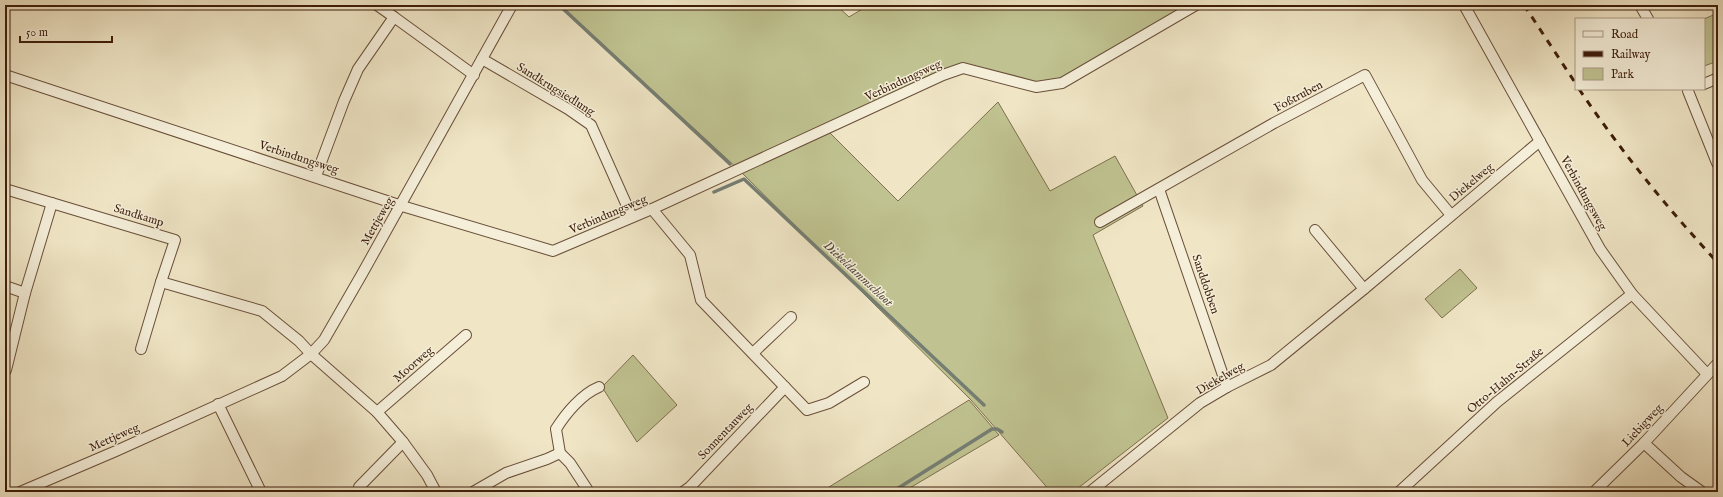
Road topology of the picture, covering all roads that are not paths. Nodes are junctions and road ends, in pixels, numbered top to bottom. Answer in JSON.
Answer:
{"nodes":[{"id":1,"x":377,"y":5,"type":"edge"},
{"id":2,"x":512,"y":5,"type":"edge"},
{"id":3,"x":1196,"y":5,"type":"edge"},
{"id":4,"x":1464,"y":5,"type":"edge"},
{"id":5,"x":1640,"y":5,"type":"edge"},
{"id":6,"x":394,"y":17,"type":"junction"},
{"id":7,"x":1647,"y":18,"type":"edge"},
{"id":8,"x":482,"y":59,"type":"junction"},
{"id":9,"x":5,"y":75,"type":"edge"},
{"id":10,"x":474,"y":75,"type":"junction"},
{"id":11,"x":1718,"y":78,"type":"edge"},
{"id":12,"x":1705,"y":84,"type":"edge"},
{"id":13,"x":1689,"y":90,"type":"edge"},
{"id":14,"x":1540,"y":141,"type":"junction"},
{"id":15,"x":1717,"y":163,"type":"dead end"},
{"id":16,"x":316,"y":176,"type":"junction"},
{"id":17,"x":5,"y":189,"type":"edge"},
{"id":18,"x":1159,"y":189,"type":"junction"},
{"id":19,"x":52,"y":203,"type":"junction"},
{"id":20,"x":402,"y":206,"type":"junction"},
{"id":21,"x":652,"y":209,"type":"junction"},
{"id":22,"x":1451,"y":215,"type":"junction"},
{"id":23,"x":632,"y":217,"type":"junction"},
{"id":24,"x":1100,"y":222,"type":"dead end"},
{"id":25,"x":1315,"y":230,"type":"dead end"},
{"id":26,"x":161,"y":282,"type":"junction"},
{"id":27,"x":5,"y":286,"type":"edge"},
{"id":28,"x":1364,"y":289,"type":"junction"},
{"id":29,"x":25,"y":293,"type":"junction"},
{"id":30,"x":1632,"y":294,"type":"junction"},
{"id":31,"x":790,"y":317,"type":"dead end"},
{"id":32,"x":466,"y":335,"type":"dead end"},
{"id":33,"x":141,"y":349,"type":"dead end"},
{"id":34,"x":753,"y":353,"type":"junction"},
{"id":35,"x":311,"y":354,"type":"junction"},
{"id":36,"x":1718,"y":364,"type":"edge"},
{"id":37,"x":6,"y":370,"type":"edge"},
{"id":38,"x":1707,"y":374,"type":"junction"},
{"id":39,"x":864,"y":382,"type":"dead end"},
{"id":40,"x":599,"y":387,"type":"dead end"},
{"id":41,"x":785,"y":387,"type":"junction"},
{"id":42,"x":1227,"y":387,"type":"junction"},
{"id":43,"x":218,"y":404,"type":"junction"},
{"id":44,"x":376,"y":412,"type":"junction"},
{"id":45,"x":403,"y":442,"type":"junction"},
{"id":46,"x":1644,"y":443,"type":"junction"},
{"id":47,"x":560,"y":453,"type":"junction"},
{"id":48,"x":359,"y":487,"type":"dead end"},
{"id":49,"x":20,"y":492,"type":"edge"},
{"id":50,"x":261,"y":492,"type":"edge"},
{"id":51,"x":436,"y":492,"type":"edge"},
{"id":52,"x":474,"y":492,"type":"edge"},
{"id":53,"x":589,"y":492,"type":"edge"},
{"id":54,"x":683,"y":492,"type":"edge"},
{"id":55,"x":1090,"y":492,"type":"edge"},
{"id":56,"x":1399,"y":492,"type":"edge"},
{"id":57,"x":1594,"y":492,"type":"edge"},
{"id":58,"x":1702,"y":492,"type":"edge"}],
"edges":[{"from":1,"to":6,"type":"street"},
{"from":2,"to":8,"type":"street","name":"Mettjeweg"},
{"from":3,"to":21,"type":"street","name":"Verbindungsweg"},
{"from":4,"to":14,"type":"street","name":"Verbindungsweg"},
{"from":5,"to":7,"type":"street"},
{"from":6,"to":10,"type":"street"},
{"from":6,"to":16,"type":"street"},
{"from":8,"to":10,"type":"street","name":"Mettjeweg"},
{"from":8,"to":23,"type":"street","name":"Sandkrugsiedlung"},
{"from":9,"to":16,"type":"street","name":"Verbindungsweg"},
{"from":10,"to":20,"type":"street","name":"Mettjeweg"},
{"from":11,"to":12,"type":"street"},
{"from":13,"to":15,"type":"street"},
{"from":14,"to":22,"type":"street","name":"Diekelweg"},
{"from":14,"to":30,"type":"street","name":"Verbindungsweg"},
{"from":16,"to":20,"type":"street","name":"Verbindungsweg"},
{"from":17,"to":19,"type":"street","name":"Sandkamp"},
{"from":18,"to":22,"type":"street","name":"Foßtruben"},
{"from":18,"to":24,"type":"street","name":"Foßtruben"},
{"from":18,"to":42,"type":"street","name":"Sanddobben"},
{"from":19,"to":26,"type":"street","name":"Sandkamp"},
{"from":19,"to":29,"type":"street"},
{"from":20,"to":23,"type":"street","name":"Verbindungsweg"},
{"from":20,"to":35,"type":"street","name":"Mettjeweg"},
{"from":21,"to":23,"type":"street","name":"Verbindungsweg"},
{"from":21,"to":34,"type":"street"},
{"from":22,"to":28,"type":"street","name":"Diekelweg"},
{"from":25,"to":28,"type":"street"},
{"from":26,"to":33,"type":"street","name":"Sandkamp"},
{"from":26,"to":35,"type":"street"},
{"from":27,"to":29,"type":"street"},
{"from":28,"to":42,"type":"street","name":"Diekelweg"},
{"from":29,"to":37,"type":"street"},
{"from":30,"to":38,"type":"street","name":"Verbindungsweg"},
{"from":30,"to":56,"type":"street","name":"Otto-Hahn-Straße"},
{"from":31,"to":34,"type":"street"},
{"from":32,"to":44,"type":"street","name":"Moorweg"},
{"from":34,"to":41,"type":"street"},
{"from":35,"to":43,"type":"street","name":"Mettjeweg"},
{"from":35,"to":44,"type":"street"},
{"from":36,"to":38,"type":"street","name":"Liebigweg"},
{"from":38,"to":46,"type":"street","name":"Liebigweg"},
{"from":39,"to":41,"type":"street"},
{"from":40,"to":47,"type":"street"},
{"from":41,"to":54,"type":"street","name":"Sonnentauweg"},
{"from":42,"to":55,"type":"street","name":"Diekelweg"},
{"from":43,"to":49,"type":"street","name":"Mettjeweg"},
{"from":43,"to":50,"type":"street"},
{"from":44,"to":45,"type":"street"},
{"from":45,"to":48,"type":"street"},
{"from":45,"to":51,"type":"street"},
{"from":46,"to":57,"type":"street","name":"Liebigweg"},
{"from":46,"to":58,"type":"street"},
{"from":47,"to":52,"type":"street"},
{"from":47,"to":53,"type":"street"}]}
